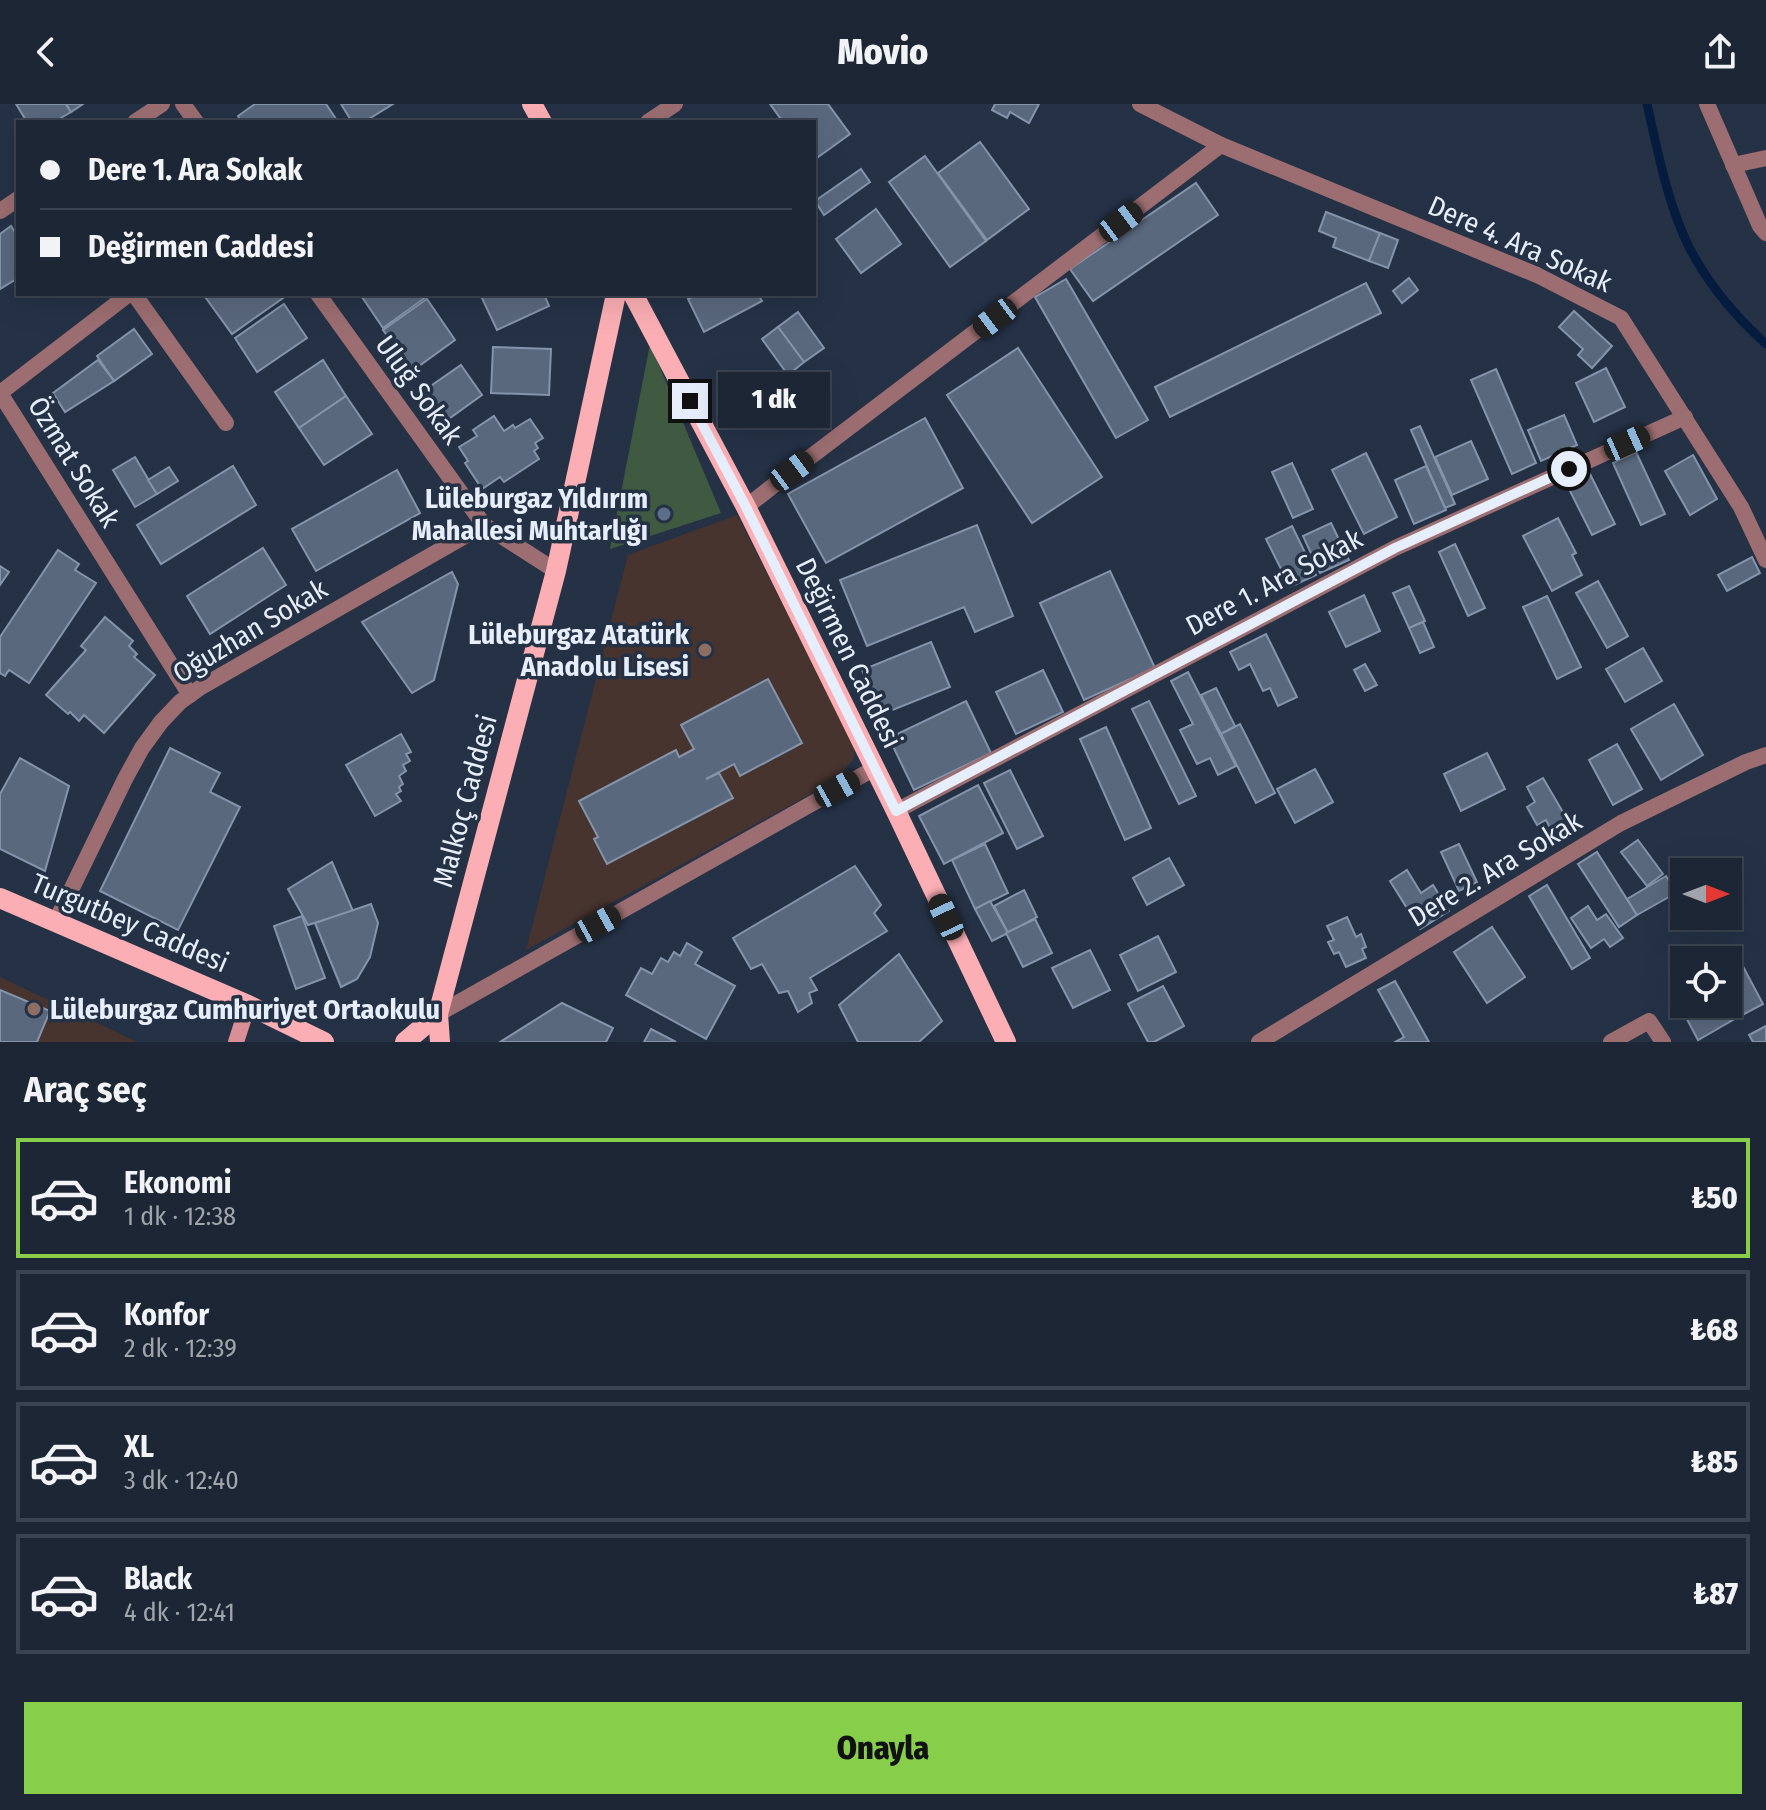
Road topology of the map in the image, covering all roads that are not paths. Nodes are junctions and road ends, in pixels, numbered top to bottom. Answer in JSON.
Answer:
{"nodes":[{"id":1,"x":162,"y":104,"type":"edge"},
{"id":2,"x":675,"y":104,"type":"edge"},
{"id":3,"x":1140,"y":104,"type":"edge"},
{"id":4,"x":1707,"y":104,"type":"edge"},
{"id":5,"x":138,"y":120,"type":"edge"},
{"id":6,"x":651,"y":120,"type":"edge"},
{"id":7,"x":1221,"y":145,"type":"junction"},
{"id":8,"x":1766,"y":158,"type":"edge"},
{"id":9,"x":1733,"y":165,"type":"junction"},
{"id":10,"x":1766,"y":233,"type":"edge"},
{"id":11,"x":128,"y":296,"type":"edge"},
{"id":12,"x":132,"y":296,"type":"edge"},
{"id":13,"x":319,"y":296,"type":"edge"},
{"id":14,"x":616,"y":296,"type":"edge"},
{"id":15,"x":634,"y":296,"type":"edge"},
{"id":16,"x":1685,"y":417,"type":"junction"},
{"id":17,"x":226,"y":423,"type":"dead end"},
{"id":18,"x":746,"y":507,"type":"junction"},
{"id":19,"x":484,"y":525,"type":"junction"},
{"id":20,"x":1766,"y":560,"type":"edge"},
{"id":21,"x":556,"y":571,"type":"junction"},
{"id":22,"x":190,"y":695,"type":"junction"},
{"id":23,"x":1766,"y":755,"type":"edge"},
{"id":24,"x":875,"y":768,"type":"junction"},
{"id":25,"x":896,"y":811,"type":"junction"},
{"id":26,"x":0,"y":898,"type":"edge"},
{"id":27,"x":55,"y":923,"type":"junction"},
{"id":28,"x":248,"y":1005,"type":"junction"},
{"id":29,"x":438,"y":1014,"type":"junction"},
{"id":30,"x":236,"y":1042,"type":"edge"},
{"id":31,"x":324,"y":1042,"type":"edge"},
{"id":32,"x":405,"y":1042,"type":"edge"},
{"id":33,"x":440,"y":1042,"type":"edge"},
{"id":34,"x":1006,"y":1042,"type":"edge"},
{"id":35,"x":1259,"y":1042,"type":"edge"},
{"id":36,"x":1611,"y":1042,"type":"edge"},
{"id":37,"x":1663,"y":1042,"type":"edge"}],
"edges":[{"from":1,"to":5,"type":"street"},
{"from":2,"to":6,"type":"street"},
{"from":3,"to":7,"type":"street","name":"Dere 4. Ara Sokak"},
{"from":4,"to":9,"type":"street"},
{"from":7,"to":16,"type":"street","name":"Dere 4. Ara Sokak"},
{"from":7,"to":18,"type":"street"},
{"from":8,"to":9,"type":"street"},
{"from":9,"to":10,"type":"street"},
{"from":11,"to":22,"type":"street","name":"Özmat Sokak"},
{"from":12,"to":17,"type":"street"},
{"from":13,"to":19,"type":"street","name":"Uluğ Sokak"},
{"from":14,"to":21,"type":"main road","name":"Malkoç Caddesi"},
{"from":15,"to":18,"type":"main road","name":"Değirmen Caddesi"},
{"from":16,"to":20,"type":"street","name":"Dere 4. Ara Sokak"},
{"from":16,"to":25,"type":"street","name":"Dere 1. Ara Sokak"},
{"from":18,"to":24,"type":"main road","name":"Değirmen Caddesi"},
{"from":19,"to":21,"type":"street","name":"Uluğ Sokak"},
{"from":19,"to":22,"type":"street","name":"Oğuzhan Sokak"},
{"from":21,"to":29,"type":"main road","name":"Malkoç Caddesi"},
{"from":22,"to":27,"type":"street","name":"Oğuzhan Sokak"},
{"from":23,"to":35,"type":"street","name":"Dere 2. Ara Sokak"},
{"from":24,"to":25,"type":"main road","name":"Değirmen Caddesi"},
{"from":24,"to":29,"type":"street"},
{"from":25,"to":34,"type":"main road","name":"Değirmen Caddesi"},
{"from":26,"to":27,"type":"main road","name":"Turgutbey Caddesi"},
{"from":27,"to":28,"type":"main road","name":"Turgutbey Caddesi"},
{"from":28,"to":30,"type":"street"},
{"from":28,"to":31,"type":"main road","name":"Turgutbey Caddesi"},
{"from":29,"to":32,"type":"main road"},
{"from":29,"to":33,"type":"main road","name":"Malkoç Caddesi"},
{"from":36,"to":37,"type":"street"}]}
